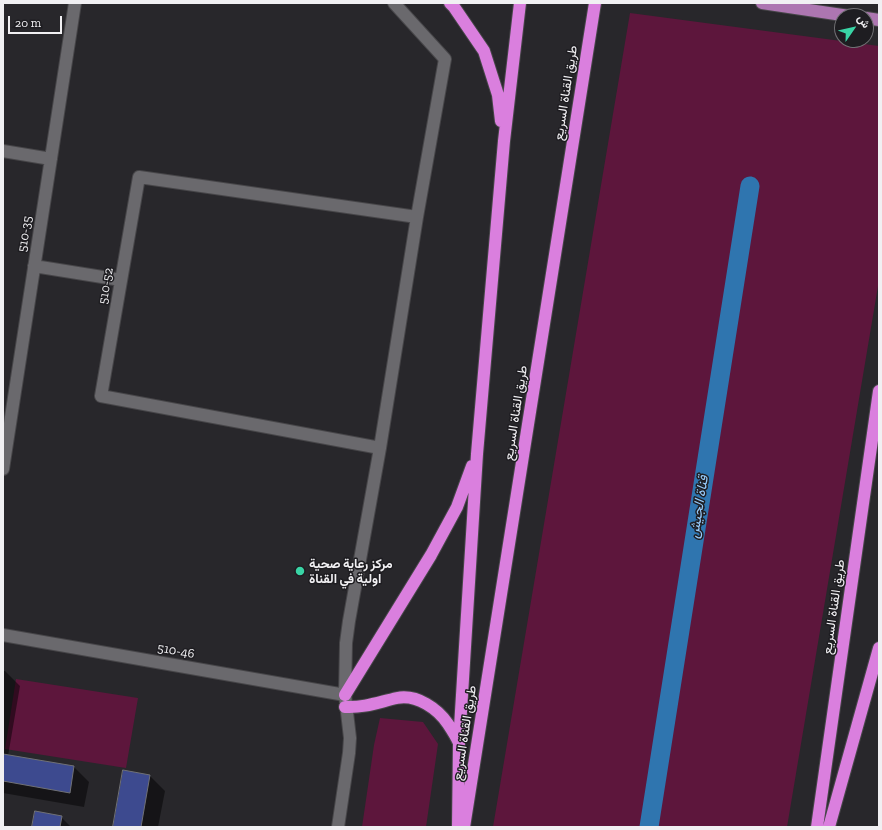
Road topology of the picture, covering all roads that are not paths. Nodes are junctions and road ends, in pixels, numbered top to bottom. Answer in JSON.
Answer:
{"nodes":[{"id":1,"x":75,"y":3,"type":"edge"},
{"id":2,"x":394,"y":3,"type":"edge"},
{"id":3,"x":450,"y":3,"type":"edge"},
{"id":4,"x":520,"y":3,"type":"edge"},
{"id":5,"x":595,"y":3,"type":"edge"},
{"id":6,"x":762,"y":3,"type":"edge"},
{"id":7,"x":834,"y":14,"type":"edge"},
{"id":8,"x":504,"y":141,"type":"junction"},
{"id":9,"x":3,"y":151,"type":"edge"},
{"id":10,"x":51,"y":160,"type":"junction"},
{"id":11,"x":417,"y":217,"type":"junction"},
{"id":12,"x":34,"y":266,"type":"junction"},
{"id":13,"x":121,"y":280,"type":"junction"},
{"id":14,"x":9,"y":389,"type":"edge"},
{"id":15,"x":879,"y":391,"type":"edge"},
{"id":16,"x":380,"y":448,"type":"junction"},
{"id":17,"x":477,"y":454,"type":"junction"},
{"id":18,"x":3,"y":469,"type":"edge"},
{"id":19,"x":3,"y":635,"type":"edge"},
{"id":20,"x":879,"y":648,"type":"edge"},
{"id":21,"x":344,"y":695,"type":"junction"},
{"id":22,"x":345,"y":707,"type":"junction"},
{"id":23,"x":459,"y":743,"type":"junction"},
{"id":24,"x":338,"y":827,"type":"edge"},
{"id":25,"x":458,"y":827,"type":"edge"},
{"id":26,"x":464,"y":827,"type":"edge"},
{"id":27,"x":817,"y":827,"type":"edge"},
{"id":28,"x":829,"y":827,"type":"edge"}],
"edges":[{"from":1,"to":10,"type":"street","name":"510-35"},
{"from":2,"to":11,"type":"street"},
{"from":3,"to":8,"type":"highway"},
{"from":4,"to":8,"type":"highway"},
{"from":5,"to":26,"type":"highway","name":"طريق القناة السريع"},
{"from":6,"to":7,"type":"main road"},
{"from":8,"to":17,"type":"highway"},
{"from":9,"to":10,"type":"street"},
{"from":10,"to":12,"type":"street","name":"510-35"},
{"from":11,"to":13,"type":"street","name":"510-52"},
{"from":11,"to":16,"type":"street"},
{"from":12,"to":13,"type":"street"},
{"from":12,"to":14,"type":"street","name":"510-35"},
{"from":13,"to":16,"type":"street","name":"510-52"},
{"from":14,"to":18,"type":"street","name":"510-35"},
{"from":15,"to":27,"type":"highway","name":"طريق القناة السريع"},
{"from":16,"to":21,"type":"street"},
{"from":17,"to":21,"type":"highway"},
{"from":17,"to":23,"type":"highway"},
{"from":19,"to":21,"type":"street","name":"510-46"},
{"from":20,"to":28,"type":"highway"},
{"from":21,"to":22,"type":"street"},
{"from":22,"to":23,"type":"highway"},
{"from":22,"to":24,"type":"street"},
{"from":23,"to":25,"type":"highway"}]}
